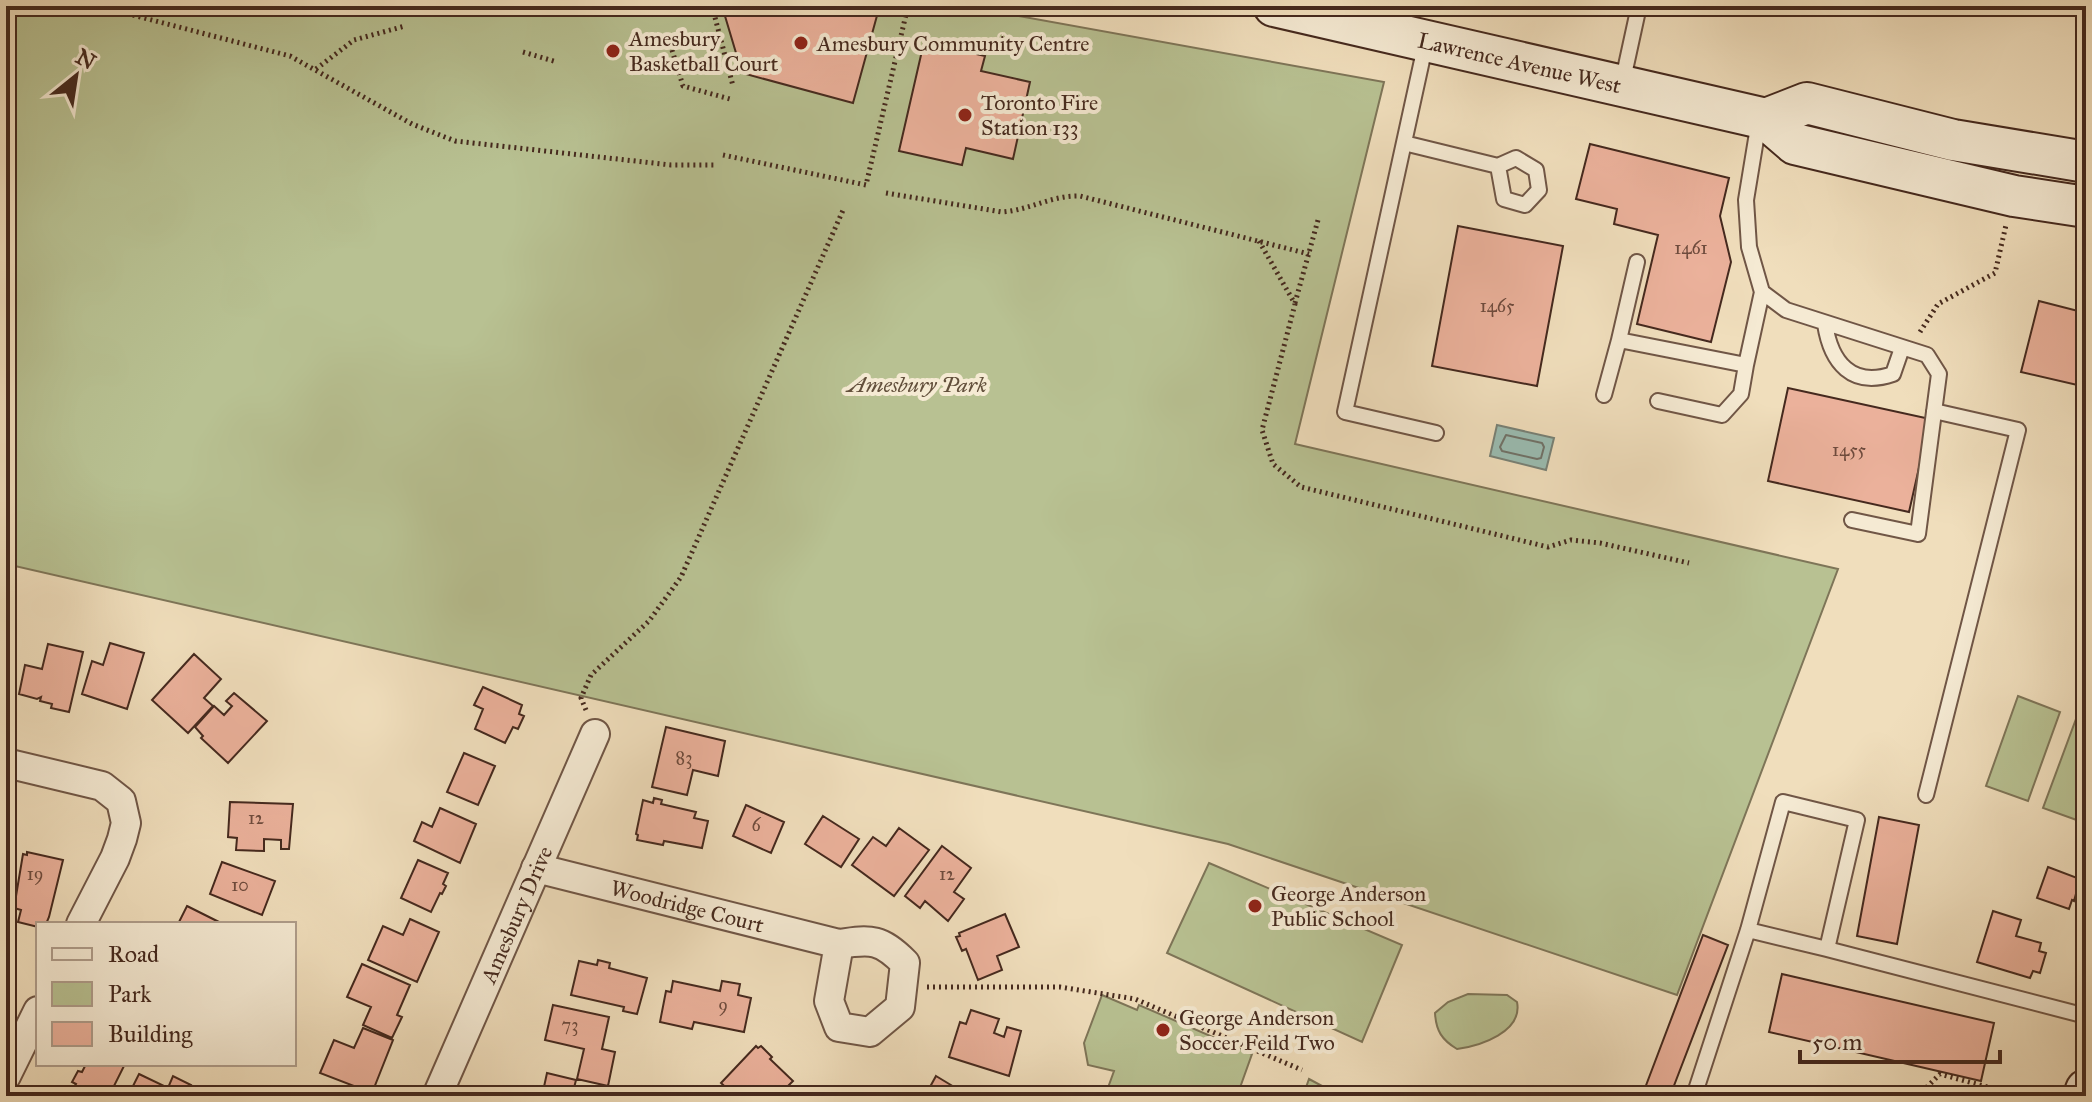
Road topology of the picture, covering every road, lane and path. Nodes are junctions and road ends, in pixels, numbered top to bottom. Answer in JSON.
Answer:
{"nodes":[{"id":1,"x":101,"y":6,"type":"edge"},
{"id":2,"x":712,"y":6,"type":"edge"},
{"id":3,"x":908,"y":6,"type":"edge"},
{"id":4,"x":1274,"y":6,"type":"edge"},
{"id":5,"x":1639,"y":6,"type":"edge"},
{"id":6,"x":405,"y":26,"type":"dead end"},
{"id":7,"x":1426,"y":42,"type":"junction"},
{"id":8,"x":672,"y":50,"type":"dead end"},
{"id":9,"x":523,"y":52,"type":"dead end"},
{"id":10,"x":557,"y":62,"type":"dead end"},
{"id":11,"x":316,"y":69,"type":"junction"},
{"id":12,"x":733,"y":86,"type":"dead end"},
{"id":13,"x":1621,"y":88,"type":"junction"},
{"id":14,"x":730,"y":99,"type":"dead end"},
{"id":15,"x":1763,"y":118,"type":"junction"},
{"id":16,"x":1404,"y":143,"type":"junction"},
{"id":17,"x":723,"y":155,"type":"dead end"},
{"id":18,"x":2086,"y":162,"type":"edge"},
{"id":19,"x":716,"y":165,"type":"dead end"},
{"id":20,"x":1498,"y":166,"type":"dead end"},
{"id":21,"x":886,"y":193,"type":"dead end"},
{"id":22,"x":2086,"y":207,"type":"edge"},
{"id":23,"x":844,"y":208,"type":"dead end"},
{"id":24,"x":2009,"y":216,"type":"dead end"},
{"id":25,"x":1318,"y":220,"type":"dead end"},
{"id":26,"x":1259,"y":241,"type":"junction"},
{"id":27,"x":1309,"y":254,"type":"junction"},
{"id":28,"x":1637,"y":262,"type":"dead end"},
{"id":29,"x":1762,"y":292,"type":"junction"},
{"id":30,"x":1295,"y":304,"type":"junction"},
{"id":31,"x":1825,"y":324,"type":"junction"},
{"id":32,"x":1920,"y":332,"type":"dead end"},
{"id":33,"x":1619,"y":340,"type":"junction"},
{"id":34,"x":1902,"y":348,"type":"junction"},
{"id":35,"x":1746,"y":365,"type":"junction"},
{"id":36,"x":1604,"y":395,"type":"dead end"},
{"id":37,"x":1658,"y":401,"type":"dead end"},
{"id":38,"x":1934,"y":411,"type":"junction"},
{"id":39,"x":1436,"y":433,"type":"dead end"},
{"id":40,"x":1852,"y":520,"type":"dead end"},
{"id":41,"x":1689,"y":563,"type":"dead end"},
{"id":42,"x":595,"y":734,"type":"joint"},
{"id":43,"x":6,"y":763,"type":"edge"},
{"id":44,"x":1926,"y":795,"type":"dead end"},
{"id":45,"x":536,"y":868,"type":"junction"},
{"id":46,"x":82,"y":922,"type":"edge"},
{"id":47,"x":1748,"y":930,"type":"junction"},
{"id":48,"x":839,"y":944,"type":"junction"},
{"id":49,"x":1827,"y":949,"type":"junction"},
{"id":50,"x":903,"y":987,"type":"junction"},
{"id":51,"x":36,"y":1015,"type":"edge"},
{"id":52,"x":2086,"y":1016,"type":"edge"},
{"id":53,"x":1302,"y":1070,"type":"dead end"},
{"id":54,"x":6,"y":1076,"type":"edge"},
{"id":55,"x":2086,"y":1090,"type":"edge"},
{"id":56,"x":437,"y":1096,"type":"edge"},
{"id":57,"x":1694,"y":1096,"type":"edge"},
{"id":58,"x":1918,"y":1096,"type":"edge"},
{"id":59,"x":2020,"y":1096,"type":"edge"},
{"id":60,"x":2084,"y":1096,"type":"edge"}],
"edges":[{"from":1,"to":11,"type":"path"},
{"from":2,"to":12,"type":"path"},
{"from":3,"to":17,"type":"path"},
{"from":4,"to":7,"type":"main road","name":"Lawrence Avenue West"},
{"from":5,"to":13,"type":"lane"},
{"from":6,"to":11,"type":"path"},
{"from":7,"to":13,"type":"main road","name":"Lawrence Avenue West"},
{"from":7,"to":16,"type":"lane"},
{"from":8,"to":14,"type":"path"},
{"from":9,"to":10,"type":"path"},
{"from":11,"to":19,"type":"path"},
{"from":13,"to":15,"type":"main road","name":"Lawrence Avenue West"},
{"from":15,"to":18,"type":"main road"},
{"from":15,"to":22,"type":"main road","name":"Lawrence Avenue West"},
{"from":15,"to":29,"type":"lane"},
{"from":16,"to":20,"type":"lane"},
{"from":16,"to":39,"type":"lane"},
{"from":21,"to":26,"type":"path"},
{"from":23,"to":42,"type":"path"},
{"from":24,"to":32,"type":"path"},
{"from":25,"to":27,"type":"path"},
{"from":26,"to":27,"type":"path"},
{"from":26,"to":30,"type":"path"},
{"from":27,"to":30,"type":"path"},
{"from":28,"to":33,"type":"lane"},
{"from":29,"to":31,"type":"lane"},
{"from":29,"to":35,"type":"lane"},
{"from":30,"to":41,"type":"path"},
{"from":31,"to":34,"type":"lane"},
{"from":31,"to":34,"type":"lane"},
{"from":33,"to":35,"type":"lane"},
{"from":33,"to":36,"type":"lane"},
{"from":34,"to":38,"type":"lane"},
{"from":35,"to":37,"type":"lane"},
{"from":38,"to":40,"type":"lane"},
{"from":38,"to":44,"type":"lane"},
{"from":42,"to":45,"type":"street","name":"Amesbury Drive"},
{"from":43,"to":46,"type":"street"},
{"from":45,"to":48,"type":"street","name":"Woodridge Court"},
{"from":45,"to":56,"type":"street","name":"Amesbury Drive"},
{"from":47,"to":49,"type":"lane"},
{"from":47,"to":49,"type":"lane"},
{"from":47,"to":57,"type":"lane"},
{"from":48,"to":50,"type":"street","name":"Woodridge Court"},
{"from":48,"to":50,"type":"street"},
{"from":49,"to":52,"type":"lane"},
{"from":50,"to":53,"type":"path"},
{"from":51,"to":54,"type":"street"},
{"from":55,"to":60,"type":"main road"},
{"from":58,"to":59,"type":"path"}]}
